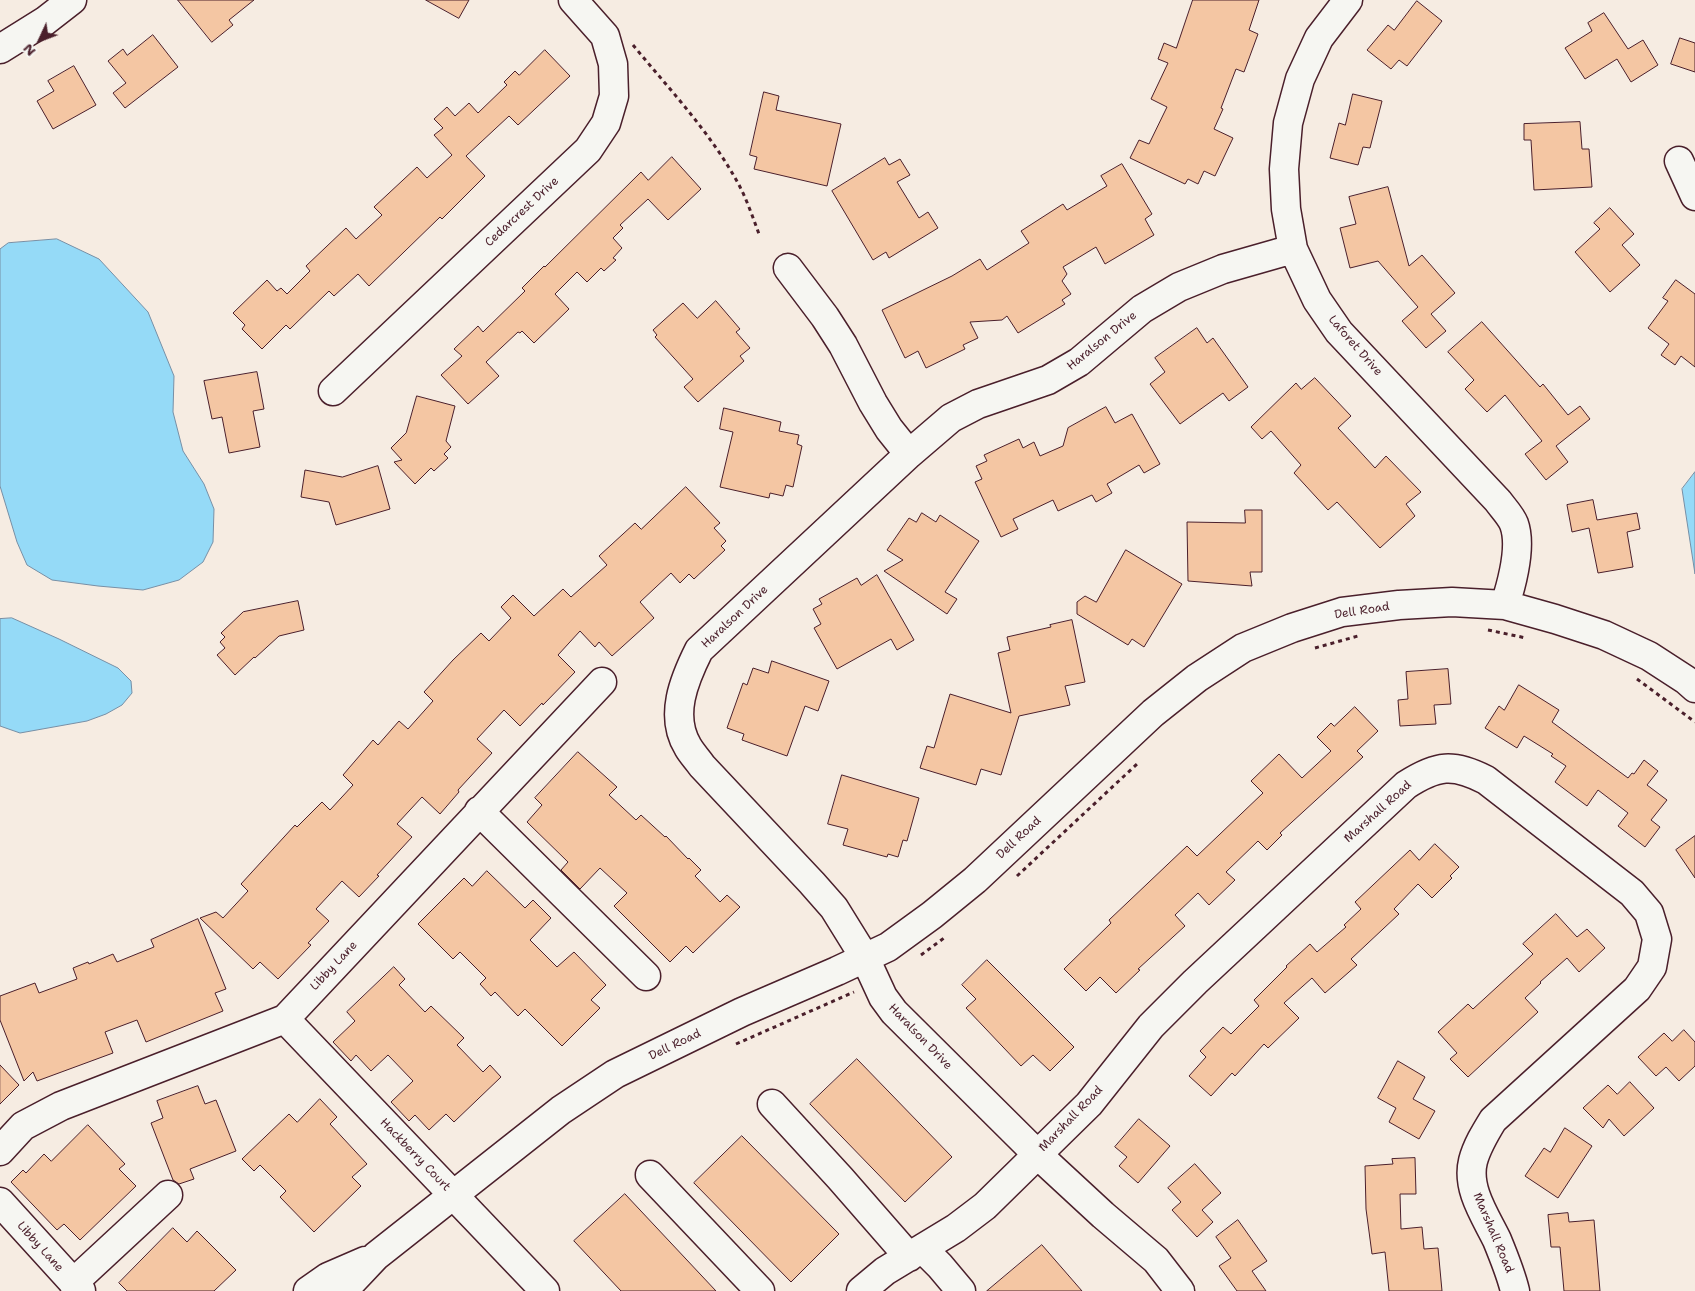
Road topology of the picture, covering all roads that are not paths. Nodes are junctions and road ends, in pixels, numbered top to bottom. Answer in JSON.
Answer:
{"nodes":[{"id":1,"x":72,"y":0,"type":"edge"},
{"id":2,"x":573,"y":0,"type":"edge"},
{"id":3,"x":1348,"y":0,"type":"edge"},
{"id":4,"x":0,"y":49,"type":"edge"},
{"id":5,"x":1679,"y":161,"type":"dead end"},
{"id":6,"x":1695,"y":196,"type":"edge"},
{"id":7,"x":1293,"y":249,"type":"junction"},
{"id":8,"x":788,"y":268,"type":"dead end"},
{"id":9,"x":333,"y":391,"type":"dead end"},
{"id":10,"x":909,"y":454,"type":"junction"},
{"id":11,"x":1505,"y":605,"type":"junction"},
{"id":12,"x":602,"y":682,"type":"dead end"},
{"id":13,"x":1695,"y":688,"type":"edge"},
{"id":14,"x":479,"y":811,"type":"junction"},
{"id":15,"x":865,"y":958,"type":"junction"},
{"id":16,"x":646,"y":976,"type":"dead end"},
{"id":17,"x":285,"y":1019,"type":"junction"},
{"id":18,"x":772,"y":1104,"type":"dead end"},
{"id":19,"x":0,"y":1151,"type":"edge"},
{"id":20,"x":1038,"y":1154,"type":"junction"},
{"id":21,"x":650,"y":1175,"type":"dead end"},
{"id":22,"x":168,"y":1194,"type":"dead end"},
{"id":23,"x":453,"y":1196,"type":"junction"},
{"id":24,"x":0,"y":1202,"type":"edge"},
{"id":25,"x":916,"y":1253,"type":"junction"},
{"id":26,"x":376,"y":1256,"type":"junction"},
{"id":27,"x":77,"y":1287,"type":"edge"},
{"id":28,"x":308,"y":1291,"type":"edge"},
{"id":29,"x":343,"y":1291,"type":"edge"},
{"id":30,"x":545,"y":1291,"type":"edge"},
{"id":31,"x":760,"y":1291,"type":"edge"},
{"id":32,"x":861,"y":1291,"type":"edge"},
{"id":33,"x":961,"y":1291,"type":"edge"},
{"id":34,"x":1180,"y":1291,"type":"edge"},
{"id":35,"x":1515,"y":1291,"type":"edge"}],
"edges":[{"from":1,"to":4,"type":"street"},
{"from":2,"to":9,"type":"street","name":"Cedarcrest Drive"},
{"from":3,"to":7,"type":"street","name":"Laforet Drive"},
{"from":5,"to":6,"type":"street"},
{"from":7,"to":10,"type":"street","name":"Haralson Drive"},
{"from":7,"to":11,"type":"street","name":"Laforet Drive"},
{"from":8,"to":10,"type":"street"},
{"from":10,"to":15,"type":"street","name":"Haralson Drive"},
{"from":11,"to":13,"type":"street","name":"Dell Road"},
{"from":11,"to":15,"type":"street","name":"Dell Road"},
{"from":12,"to":14,"type":"street","name":"Libby Lane"},
{"from":14,"to":16,"type":"street"},
{"from":14,"to":17,"type":"street","name":"Libby Lane"},
{"from":15,"to":20,"type":"street","name":"Haralson Drive"},
{"from":15,"to":23,"type":"street","name":"Dell Road"},
{"from":17,"to":19,"type":"street","name":"Libby Lane"},
{"from":17,"to":23,"type":"street","name":"Hackberry Court"},
{"from":18,"to":25,"type":"street"},
{"from":20,"to":25,"type":"street","name":"Marshall Road"},
{"from":20,"to":34,"type":"street","name":"Haralson Drive"},
{"from":20,"to":35,"type":"street","name":"Marshall Road"},
{"from":21,"to":31,"type":"street"},
{"from":22,"to":27,"type":"street"},
{"from":23,"to":26,"type":"street","name":"Dell Road"},
{"from":23,"to":30,"type":"street","name":"Hackberry Court"},
{"from":24,"to":27,"type":"street","name":"Libby Lane"},
{"from":25,"to":32,"type":"street","name":"Marshall Road"},
{"from":25,"to":33,"type":"street"},
{"from":26,"to":28,"type":"street","name":"Dell Road"},
{"from":26,"to":29,"type":"street","name":"Dell Road"}]}
